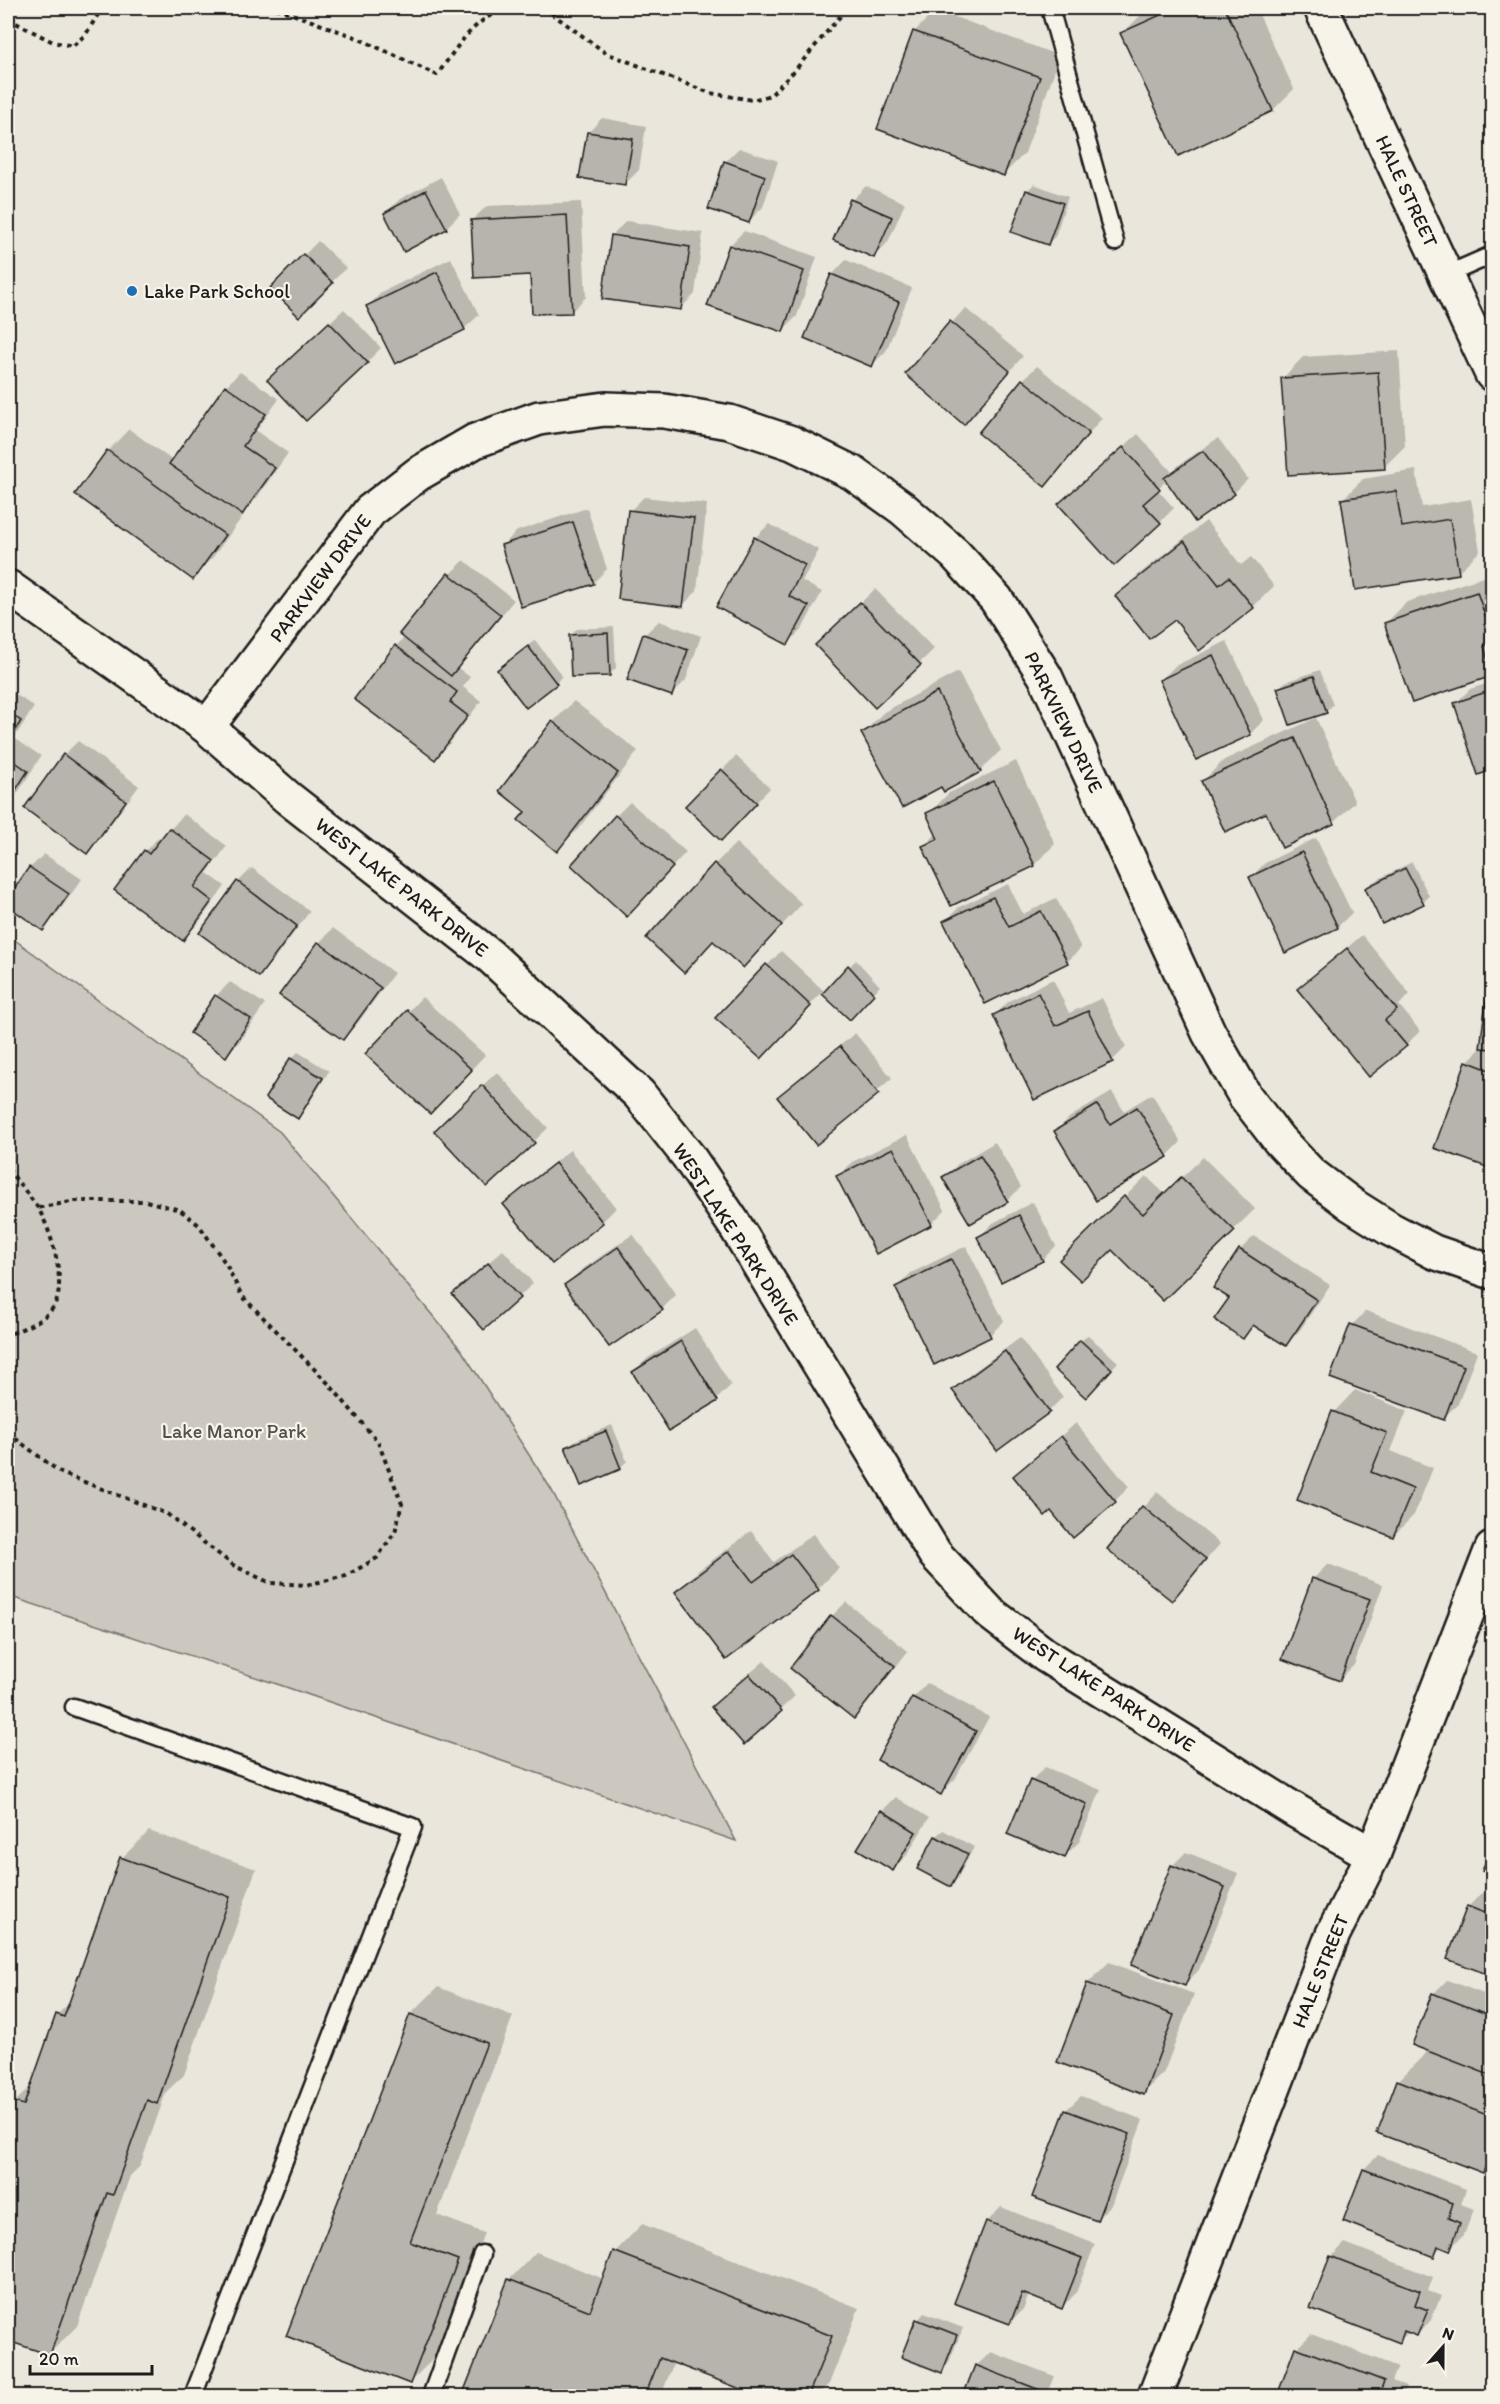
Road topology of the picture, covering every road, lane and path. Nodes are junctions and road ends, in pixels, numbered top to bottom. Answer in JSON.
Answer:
{"nodes":[{"id":1,"x":102,"y":8,"type":"edge"},
{"id":2,"x":276,"y":8,"type":"edge"},
{"id":3,"x":507,"y":8,"type":"edge"},
{"id":4,"x":544,"y":8,"type":"edge"},
{"id":5,"x":847,"y":8,"type":"edge"},
{"id":6,"x":1050,"y":8,"type":"edge"},
{"id":7,"x":1321,"y":8,"type":"edge"},
{"id":8,"x":8,"y":19,"type":"edge"},
{"id":9,"x":1114,"y":242,"type":"dead end"},
{"id":10,"x":1492,"y":255,"type":"edge"},
{"id":11,"x":1446,"y":275,"type":"junction"},
{"id":12,"x":1492,"y":374,"type":"edge"},
{"id":13,"x":8,"y":587,"type":"edge"},
{"id":14,"x":207,"y":727,"type":"junction"},
{"id":15,"x":8,"y":1169,"type":"edge"},
{"id":16,"x":38,"y":1208,"type":"junction"},
{"id":17,"x":1492,"y":1272,"type":"edge"},
{"id":18,"x":8,"y":1335,"type":"edge"},
{"id":19,"x":8,"y":1432,"type":"edge"},
{"id":20,"x":1492,"y":1550,"type":"edge"},
{"id":21,"x":74,"y":1707,"type":"dead end"},
{"id":22,"x":1373,"y":1855,"type":"junction"},
{"id":23,"x":482,"y":2254,"type":"dead end"},
{"id":24,"x":193,"y":2397,"type":"edge"},
{"id":25,"x":431,"y":2397,"type":"edge"},
{"id":26,"x":1155,"y":2397,"type":"edge"}],
"edges":[{"from":1,"to":8,"type":"path"},
{"from":2,"to":3,"type":"path"},
{"from":4,"to":5,"type":"path"},
{"from":6,"to":9,"type":"lane"},
{"from":7,"to":11,"type":"street","name":"HALE STREET"},
{"from":10,"to":11,"type":"lane"},
{"from":11,"to":12,"type":"street","name":"HALE STREET"},
{"from":13,"to":14,"type":"street","name":"WEST LAKE PARK DRIVE"},
{"from":14,"to":17,"type":"street","name":"PARKVIEW DRIVE"},
{"from":14,"to":22,"type":"street","name":"WEST LAKE PARK DRIVE"},
{"from":15,"to":16,"type":"path"},
{"from":16,"to":18,"type":"path"},
{"from":16,"to":19,"type":"path"},
{"from":20,"to":22,"type":"street","name":"HALE STREET"},
{"from":21,"to":24,"type":"lane"},
{"from":22,"to":26,"type":"street","name":"HALE STREET"},
{"from":23,"to":25,"type":"lane"}]}
